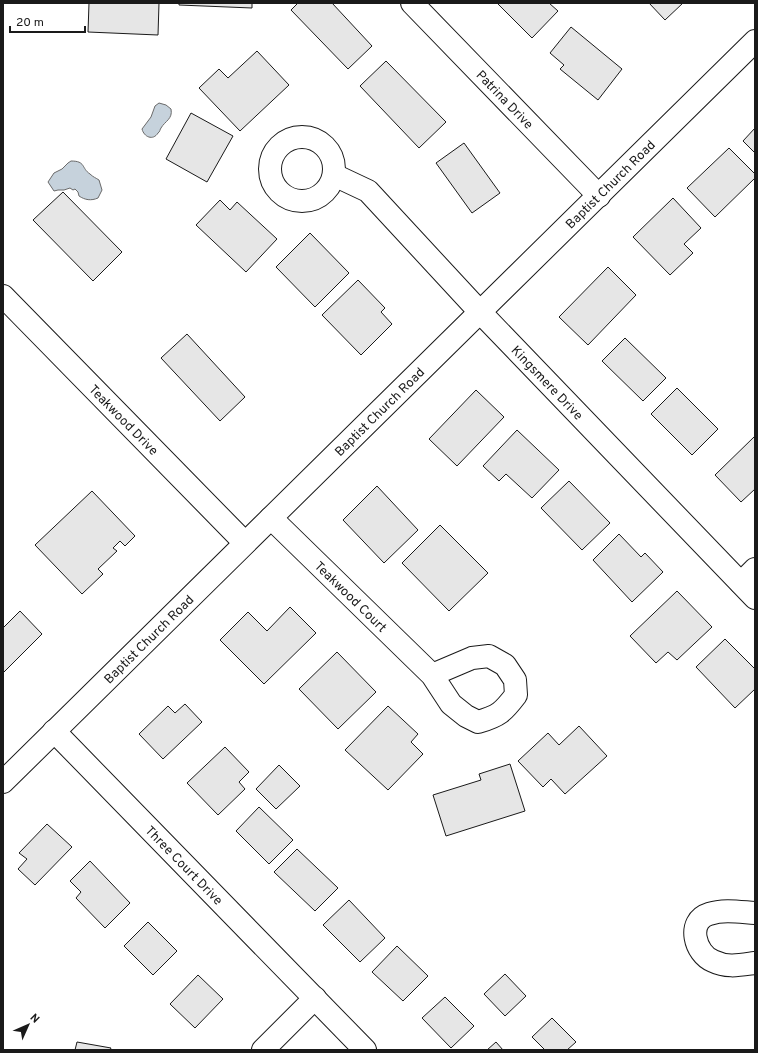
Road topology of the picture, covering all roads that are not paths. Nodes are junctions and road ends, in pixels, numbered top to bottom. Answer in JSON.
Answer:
{"nodes":[{"id":1,"x":412,"y":3,"type":"edge"},
{"id":2,"x":755,"y":41,"type":"edge"},
{"id":3,"x":334,"y":175,"type":"dead end"},
{"id":4,"x":599,"y":196,"type":"junction"},
{"id":5,"x":3,"y":296,"type":"edge"},
{"id":6,"x":480,"y":312,"type":"junction"},
{"id":7,"x":270,"y":518,"type":"junction"},
{"id":8,"x":245,"y":543,"type":"junction"},
{"id":9,"x":750,"y":583,"type":"edge"},
{"id":10,"x":432,"y":675,"type":"dead end"},
{"id":11,"x":54,"y":731,"type":"junction"},
{"id":12,"x":3,"y":782,"type":"edge"},
{"id":13,"x":755,"y":913,"type":"edge"},
{"id":14,"x":755,"y":963,"type":"edge"},
{"id":15,"x":315,"y":998,"type":"junction"},
{"id":16,"x":263,"y":1050,"type":"edge"},
{"id":17,"x":365,"y":1050,"type":"edge"}],
"edges":[{"from":1,"to":4,"type":"street","name":"Patrina Drive"},
{"from":2,"to":4,"type":"street","name":"Baptist Church Road"},
{"from":3,"to":6,"type":"street","name":"Kingsmere Drive"},
{"from":4,"to":6,"type":"street","name":"Baptist Church Road"},
{"from":5,"to":8,"type":"street","name":"Teakwood Drive"},
{"from":6,"to":7,"type":"street","name":"Baptist Church Road"},
{"from":6,"to":9,"type":"street","name":"Kingsmere Drive"},
{"from":7,"to":8,"type":"street","name":"Baptist Church Road"},
{"from":7,"to":10,"type":"street","name":"Teakwood Court"},
{"from":8,"to":11,"type":"street","name":"Baptist Church Road"},
{"from":11,"to":12,"type":"street","name":"Baptist Church Road"},
{"from":11,"to":15,"type":"street","name":"Three Court Drive"},
{"from":13,"to":14,"type":"street"},
{"from":15,"to":16,"type":"street"},
{"from":15,"to":17,"type":"street","name":"Three Court Drive"}]}
